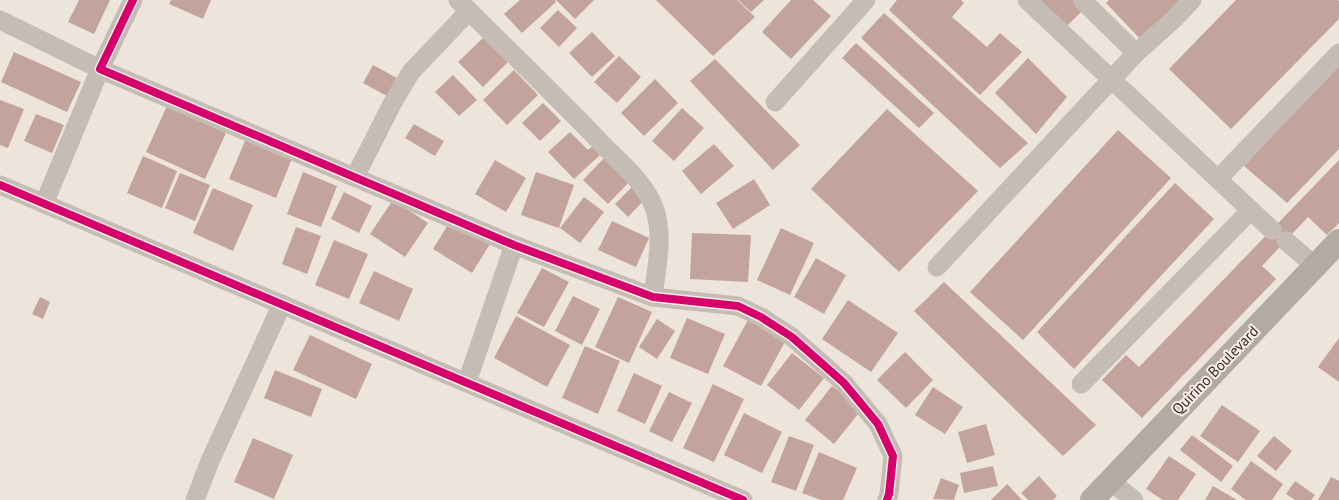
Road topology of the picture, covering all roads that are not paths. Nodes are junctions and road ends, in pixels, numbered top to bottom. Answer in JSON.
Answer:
{"nodes":[{"id":1,"x":133,"y":0,"type":"edge"},
{"id":2,"x":866,"y":0,"type":"edge"},
{"id":3,"x":1027,"y":0,"type":"edge"},
{"id":4,"x":1082,"y":0,"type":"edge"},
{"id":5,"x":1192,"y":0,"type":"edge"},
{"id":6,"x":463,"y":6,"type":"edge"},
{"id":7,"x":0,"y":20,"type":"edge"},
{"id":8,"x":1136,"y":52,"type":"junction"},
{"id":9,"x":1339,"y":53,"type":"edge"},
{"id":10,"x":100,"y":69,"type":"junction"},
{"id":11,"x":1111,"y":79,"type":"junction"},
{"id":12,"x":775,"y":102,"type":"dead end"},
{"id":13,"x":355,"y":177,"type":"junction"},
{"id":14,"x":1218,"y":179,"type":"junction"},
{"id":15,"x":0,"y":185,"type":"edge"},
{"id":16,"x":44,"y":204,"type":"junction"},
{"id":17,"x":1251,"y":210,"type":"junction"},
{"id":18,"x":1339,"y":241,"type":"edge"},
{"id":19,"x":514,"y":245,"type":"junction"},
{"id":20,"x":1314,"y":266,"type":"junction"},
{"id":21,"x":937,"y":268,"type":"dead end"},
{"id":22,"x":653,"y":297,"type":"junction"},
{"id":23,"x":282,"y":304,"type":"junction"},
{"id":24,"x":467,"y":382,"type":"junction"},
{"id":25,"x":1081,"y":384,"type":"dead end"},
{"id":26,"x":1110,"y":481,"type":"junction"},
{"id":27,"x":195,"y":500,"type":"edge"},
{"id":28,"x":743,"y":500,"type":"edge"},
{"id":29,"x":887,"y":500,"type":"edge"},
{"id":30,"x":1092,"y":500,"type":"edge"},
{"id":31,"x":1134,"y":500,"type":"edge"}],
"edges":[{"from":1,"to":10,"type":"street"},
{"from":2,"to":12,"type":"street"},
{"from":3,"to":11,"type":"street"},
{"from":4,"to":8,"type":"street"},
{"from":5,"to":8,"type":"street"},
{"from":6,"to":13,"type":"street"},
{"from":6,"to":22,"type":"street"},
{"from":7,"to":10,"type":"street"},
{"from":8,"to":11,"type":"street"},
{"from":9,"to":14,"type":"street"},
{"from":10,"to":13,"type":"street"},
{"from":10,"to":16,"type":"street"},
{"from":11,"to":14,"type":"street"},
{"from":11,"to":21,"type":"street"},
{"from":13,"to":19,"type":"street"},
{"from":14,"to":17,"type":"street"},
{"from":15,"to":16,"type":"street"},
{"from":16,"to":23,"type":"street"},
{"from":17,"to":20,"type":"street"},
{"from":17,"to":25,"type":"street"},
{"from":18,"to":20,"type":"main road","name":"Quirino Boulevard"},
{"from":19,"to":22,"type":"street"},
{"from":19,"to":24,"type":"street"},
{"from":20,"to":26,"type":"main road","name":"Quirino Boulevard"},
{"from":22,"to":29,"type":"street"},
{"from":23,"to":24,"type":"street"},
{"from":23,"to":27,"type":"street"},
{"from":24,"to":28,"type":"street"},
{"from":26,"to":30,"type":"main road","name":"Quirino Boulevard"},
{"from":26,"to":31,"type":"street"}]}
